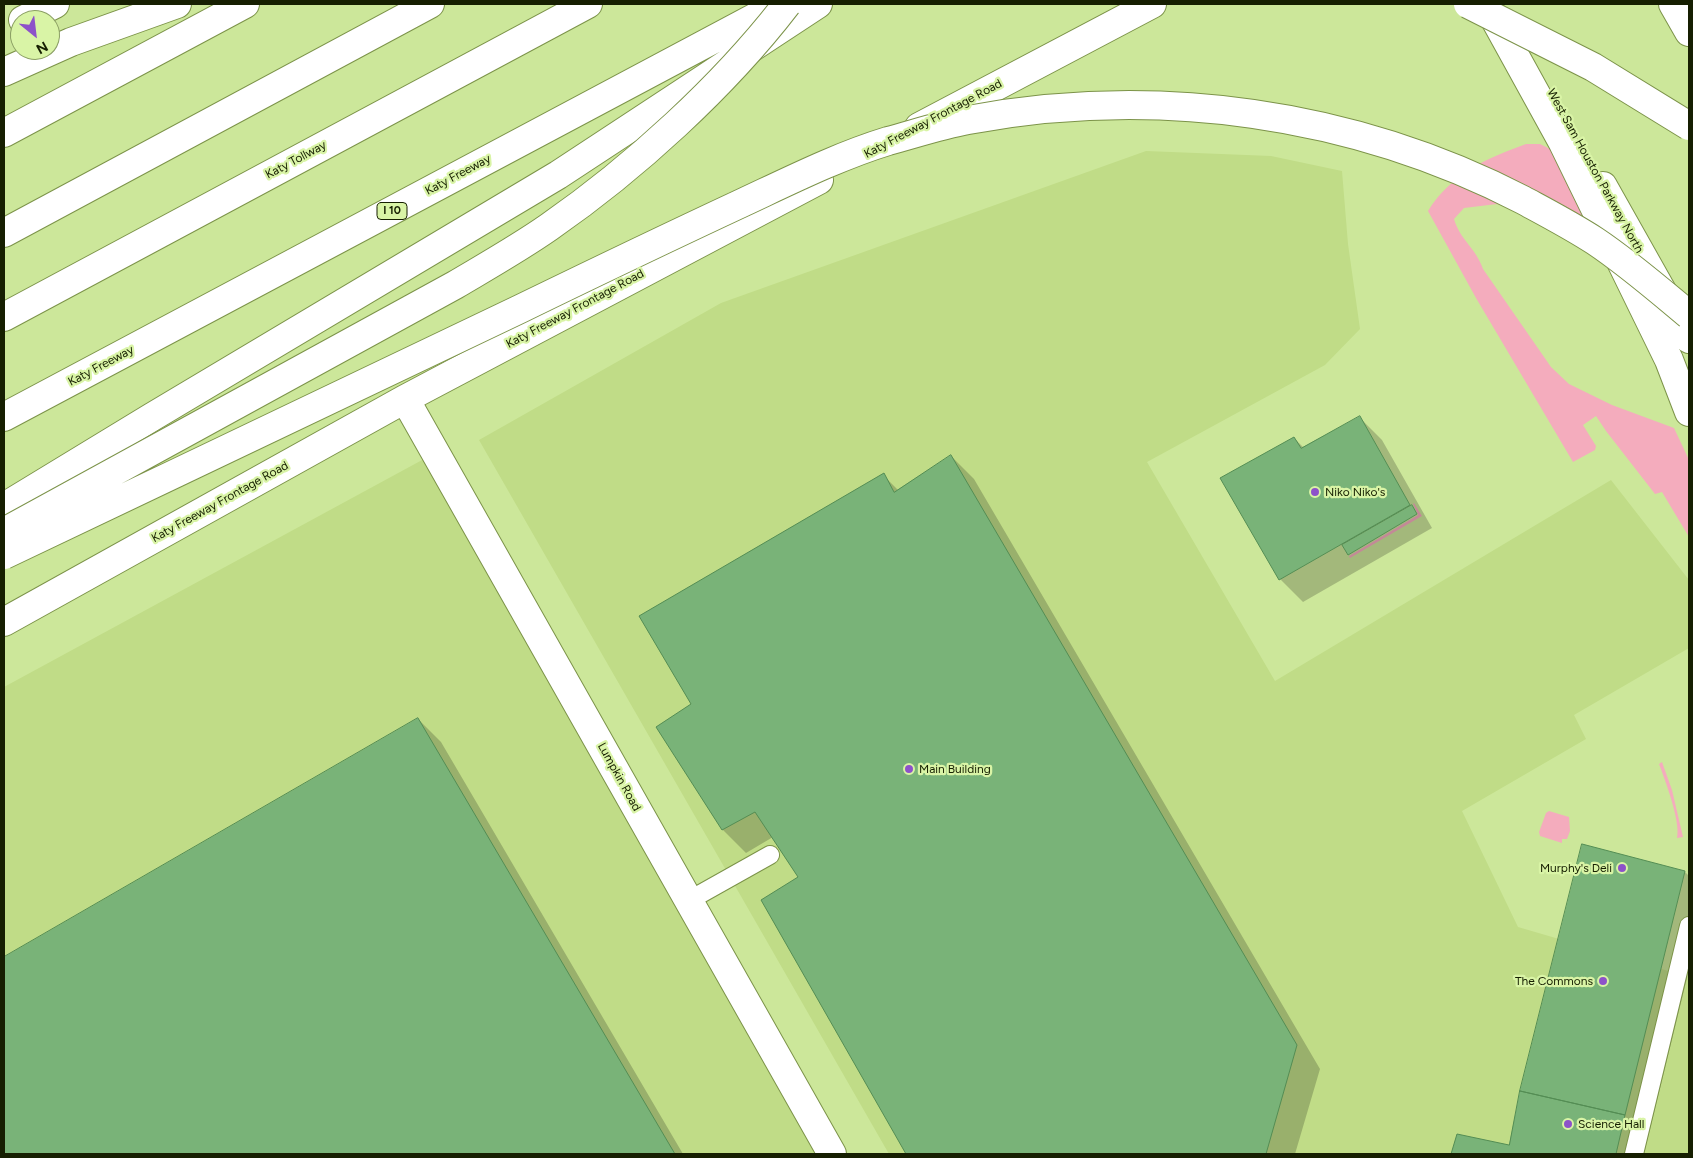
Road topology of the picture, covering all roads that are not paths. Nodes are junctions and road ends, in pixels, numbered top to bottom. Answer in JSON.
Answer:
{"nodes":[{"id":1,"x":55,"y":4,"type":"edge"},
{"id":2,"x":177,"y":4,"type":"edge"},
{"id":3,"x":245,"y":4,"type":"edge"},
{"id":4,"x":430,"y":4,"type":"edge"},
{"id":5,"x":588,"y":4,"type":"edge"},
{"id":6,"x":780,"y":4,"type":"edge"},
{"id":7,"x":787,"y":4,"type":"edge"},
{"id":8,"x":818,"y":4,"type":"edge"},
{"id":9,"x":1152,"y":4,"type":"edge"},
{"id":10,"x":1468,"y":4,"type":"edge"},
{"id":11,"x":1486,"y":4,"type":"edge"},
{"id":12,"x":1500,"y":4,"type":"edge"},
{"id":13,"x":1673,"y":4,"type":"edge"},
{"id":14,"x":43,"y":10,"type":"edge"},
{"id":15,"x":1689,"y":32,"type":"edge"},
{"id":16,"x":4,"y":72,"type":"edge"},
{"id":17,"x":1689,"y":126,"type":"edge"},
{"id":18,"x":4,"y":134,"type":"edge"},
{"id":19,"x":4,"y":233,"type":"edge"},
{"id":20,"x":1689,"y":315,"type":"edge"},
{"id":21,"x":4,"y":317,"type":"edge"},
{"id":22,"x":1689,"y":339,"type":"edge"},
{"id":23,"x":405,"y":399,"type":"junction"},
{"id":24,"x":1689,"y":412,"type":"edge"},
{"id":25,"x":4,"y":417,"type":"edge"},
{"id":26,"x":4,"y":507,"type":"edge"},
{"id":27,"x":4,"y":532,"type":"edge"},
{"id":28,"x":4,"y":554,"type":"edge"},
{"id":29,"x":4,"y":622,"type":"edge"},
{"id":30,"x":770,"y":854,"type":"dead end"},
{"id":31,"x":688,"y":901,"type":"junction"},
{"id":32,"x":1689,"y":926,"type":"edge"},
{"id":33,"x":832,"y":1154,"type":"edge"},
{"id":34,"x":1634,"y":1154,"type":"edge"}],
"edges":[{"from":1,"to":14,"type":"main road"},
{"from":2,"to":16,"type":"main road"},
{"from":3,"to":18,"type":"main road"},
{"from":4,"to":19,"type":"main road"},
{"from":5,"to":21,"type":"main road","name":"Katy Tollway"},
{"from":6,"to":25,"type":"main road","name":"Katy Freeway","number":"I 10"},
{"from":7,"to":27,"type":"main road","bridge":true},
{"from":8,"to":26,"type":"main road"},
{"from":9,"to":23,"type":"main road","name":"Katy Freeway Frontage Road"},
{"from":10,"to":17,"type":"main road","bridge":true},
{"from":11,"to":24,"type":"main road"},
{"from":12,"to":22,"type":"main road","name":"West Sam Houston Parkway North","bridge":true},
{"from":13,"to":15,"type":"main road"},
{"from":20,"to":28,"type":"main road","bridge":true},
{"from":23,"to":29,"type":"main road","name":"Katy Freeway Frontage Road"},
{"from":23,"to":31,"type":"main road","name":"Lumpkin Road"},
{"from":30,"to":31,"type":"lane"},
{"from":31,"to":33,"type":"main road","name":"Lumpkin Road"},
{"from":32,"to":34,"type":"lane"}]}
